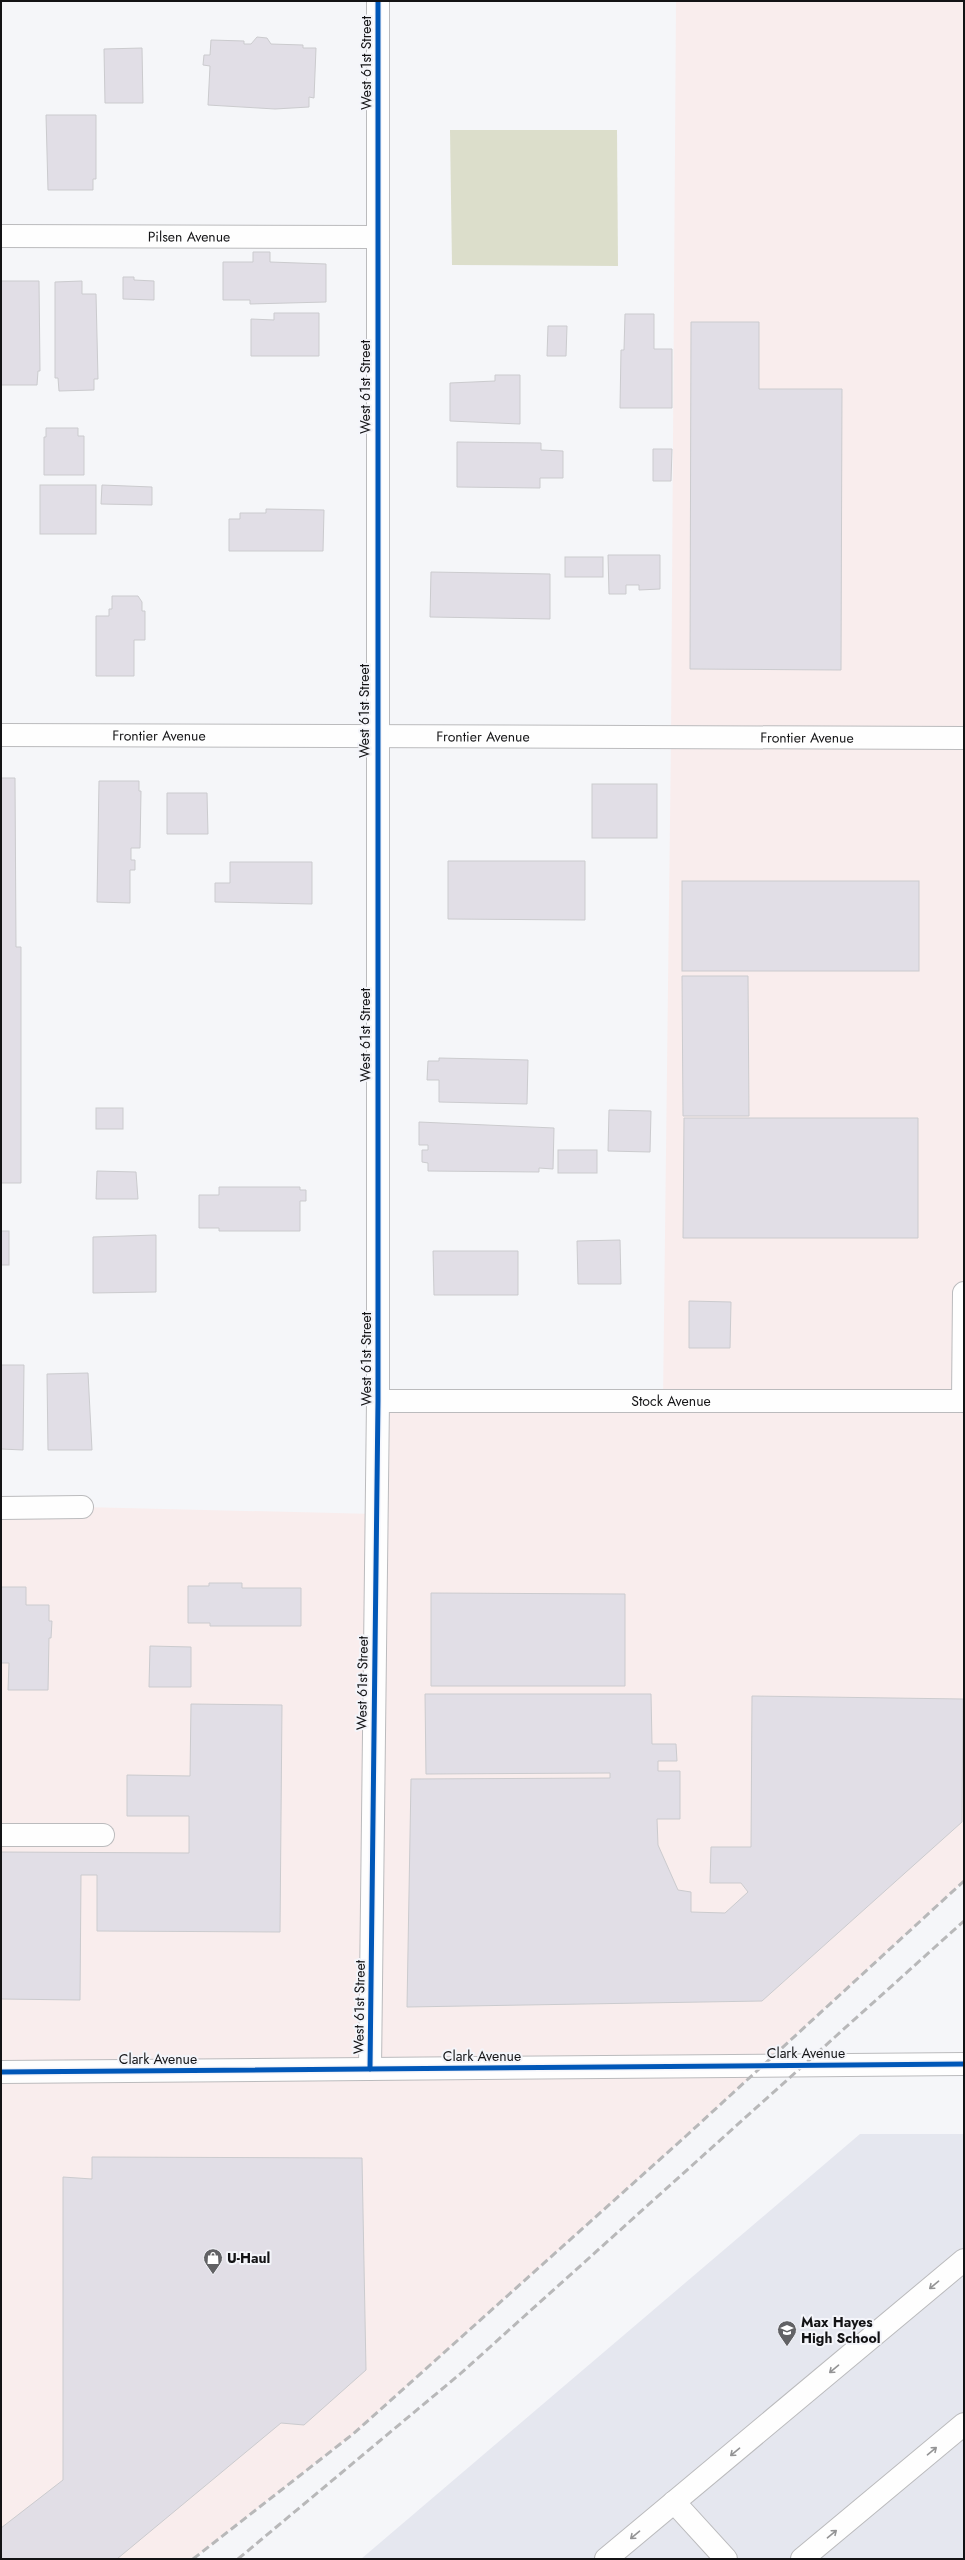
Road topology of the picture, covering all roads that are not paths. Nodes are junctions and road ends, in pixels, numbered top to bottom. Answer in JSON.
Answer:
{"nodes":[{"id":1,"x":378,"y":1,"type":"edge"},
{"id":2,"x":1,"y":236,"type":"edge"},
{"id":3,"x":378,"y":236,"type":"junction"},
{"id":4,"x":1,"y":735,"type":"edge"},
{"id":5,"x":376,"y":738,"type":"junction"},
{"id":6,"x":964,"y":738,"type":"edge"},
{"id":7,"x":964,"y":1292,"type":"edge"},
{"id":8,"x":378,"y":1401,"type":"junction"},
{"id":9,"x":964,"y":1401,"type":"edge"},
{"id":10,"x":1,"y":1508,"type":"edge"},
{"id":11,"x":82,"y":1508,"type":"dead end"},
{"id":12,"x":1,"y":1835,"type":"edge"},
{"id":13,"x":103,"y":1835,"type":"dead end"},
{"id":14,"x":964,"y":2064,"type":"edge"},
{"id":15,"x":370,"y":2069,"type":"junction"},
{"id":16,"x":1,"y":2072,"type":"edge"},
{"id":17,"x":964,"y":2260,"type":"edge"},
{"id":18,"x":964,"y":2424,"type":"edge"},
{"id":19,"x":674,"y":2502,"type":"junction"},
{"id":20,"x":606,"y":2559,"type":"edge"},
{"id":21,"x":726,"y":2559,"type":"edge"},
{"id":22,"x":802,"y":2559,"type":"edge"}],
"edges":[{"from":1,"to":3,"type":"street","name":"West 61st Street"},
{"from":2,"to":3,"type":"street","name":"Pilsen Avenue"},
{"from":3,"to":5,"type":"street","name":"West 61st Street"},
{"from":4,"to":5,"type":"street","name":"Frontier Avenue"},
{"from":5,"to":6,"type":"street","name":"Frontier Avenue"},
{"from":5,"to":8,"type":"street","name":"West 61st Street"},
{"from":7,"to":9,"type":"street"},
{"from":8,"to":9,"type":"street","name":"Stock Avenue"},
{"from":8,"to":15,"type":"street","name":"West 61st Street"},
{"from":10,"to":11,"type":"street"},
{"from":12,"to":13,"type":"street"},
{"from":14,"to":15,"type":"street","name":"Clark Avenue"},
{"from":15,"to":16,"type":"street","name":"Clark Avenue"},
{"from":17,"to":19,"type":"street","one_way":true},
{"from":22,"to":18,"type":"street","one_way":true},
{"from":19,"to":20,"type":"street","one_way":true},
{"from":19,"to":21,"type":"street"}]}
